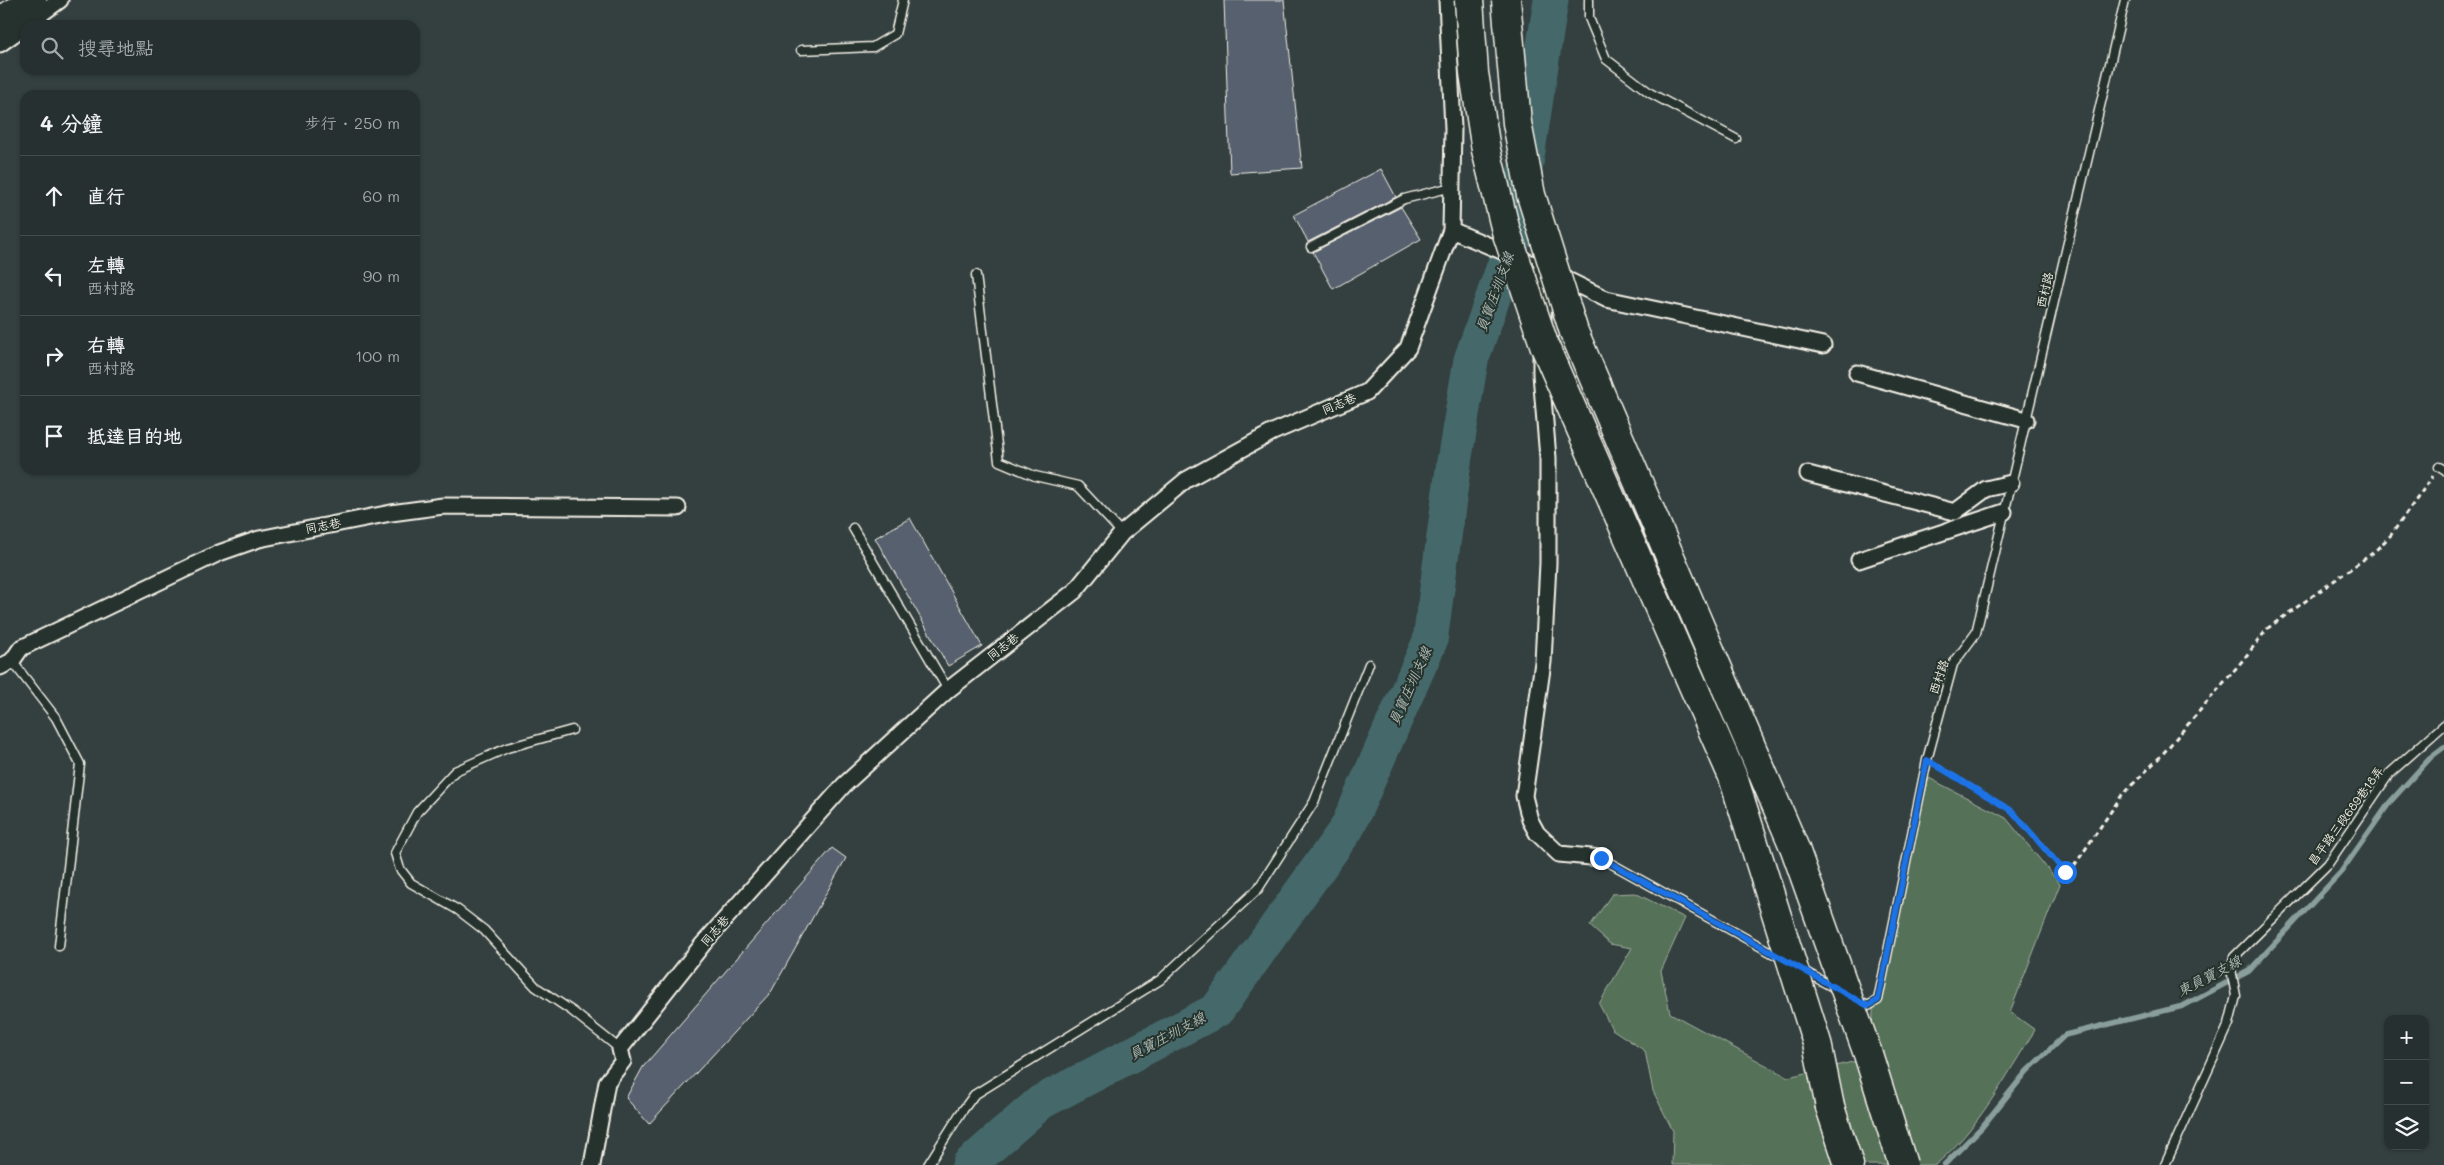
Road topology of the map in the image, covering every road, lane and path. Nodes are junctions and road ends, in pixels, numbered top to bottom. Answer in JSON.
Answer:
{"nodes":[{"id":1,"x":32,"y":0,"type":"edge"},
{"id":2,"x":60,"y":0,"type":"edge"},
{"id":3,"x":903,"y":0,"type":"edge"},
{"id":4,"x":1447,"y":0,"type":"edge"},
{"id":5,"x":1469,"y":0,"type":"edge"},
{"id":6,"x":1506,"y":0,"type":"edge"},
{"id":7,"x":1589,"y":0,"type":"edge"},
{"id":8,"x":2125,"y":0,"type":"edge"},
{"id":9,"x":32,"y":20,"type":"edge"},
{"id":10,"x":0,"y":22,"type":"edge"},
{"id":11,"x":20,"y":29,"type":"edge"},
{"id":12,"x":0,"y":44,"type":"edge"},
{"id":13,"x":801,"y":50,"type":"dead end"},
{"id":14,"x":1736,"y":139,"type":"dead end"},
{"id":15,"x":1452,"y":187,"type":"junction"},
{"id":16,"x":1451,"y":230,"type":"junction"},
{"id":17,"x":1311,"y":247,"type":"dead end"},
{"id":18,"x":1545,"y":269,"type":"junction"},
{"id":19,"x":976,"y":275,"type":"dead end"},
{"id":20,"x":1823,"y":345,"type":"dead end"},
{"id":21,"x":1857,"y":373,"type":"dead end"},
{"id":22,"x":2026,"y":420,"type":"junction"},
{"id":23,"x":2442,"y":469,"type":"edge"},
{"id":24,"x":1808,"y":474,"type":"dead end"},
{"id":25,"x":2011,"y":483,"type":"junction"},
{"id":26,"x":678,"y":508,"type":"dead end"},
{"id":27,"x":2004,"y":512,"type":"junction"},
{"id":28,"x":853,"y":528,"type":"dead end"},
{"id":29,"x":1122,"y":532,"type":"junction"},
{"id":30,"x":1859,"y":560,"type":"dead end"},
{"id":31,"x":6,"y":664,"type":"edge"},
{"id":32,"x":1369,"y":664,"type":"dead end"},
{"id":33,"x":948,"y":690,"type":"junction"},
{"id":34,"x":2444,"y":725,"type":"edge"},
{"id":35,"x":572,"y":730,"type":"dead end"},
{"id":36,"x":1927,"y":760,"type":"junction"},
{"id":37,"x":1601,"y":858,"type":"joint"},
{"id":38,"x":60,"y":946,"type":"dead end"},
{"id":39,"x":620,"y":1049,"type":"junction"},
{"id":40,"x":1830,"y":1107,"type":"junction"},
{"id":41,"x":592,"y":1165,"type":"edge"},
{"id":42,"x":928,"y":1165,"type":"edge"},
{"id":43,"x":1834,"y":1165,"type":"edge"},
{"id":44,"x":1848,"y":1165,"type":"edge"},
{"id":45,"x":1904,"y":1165,"type":"edge"},
{"id":46,"x":2165,"y":1165,"type":"edge"}],
"edges":[{"from":1,"to":10,"type":"highway"},
{"from":2,"to":9,"type":"street"},
{"from":3,"to":13,"type":"lane"},
{"from":4,"to":15,"type":"street","name":"同志巷"},
{"from":5,"to":40,"type":"highway","bridge":true},
{"from":6,"to":45,"type":"highway","bridge":true},
{"from":7,"to":14,"type":"lane"},
{"from":8,"to":22,"type":"lane","name":"西村路"},
{"from":11,"to":12,"type":"street"},
{"from":15,"to":16,"type":"street","name":"同志巷"},
{"from":15,"to":17,"type":"lane"},
{"from":16,"to":18,"type":"street"},
{"from":16,"to":29,"type":"street","name":"同志巷"},
{"from":18,"to":20,"type":"street"},
{"from":18,"to":37,"type":"street"},
{"from":19,"to":29,"type":"lane"},
{"from":21,"to":22,"type":"street"},
{"from":22,"to":25,"type":"lane","name":"西村路"},
{"from":23,"to":36,"type":"path"},
{"from":24,"to":25,"type":"street"},
{"from":25,"to":27,"type":"lane","name":"西村路"},
{"from":26,"to":31,"type":"street","name":"同志巷"},
{"from":27,"to":30,"type":"street"},
{"from":27,"to":36,"type":"lane","name":"西村路"},
{"from":28,"to":33,"type":"lane"},
{"from":29,"to":33,"type":"street","name":"同志巷"},
{"from":31,"to":38,"type":"lane"},
{"from":32,"to":42,"type":"lane"},
{"from":33,"to":39,"type":"street","name":"同志巷"},
{"from":34,"to":46,"type":"lane","name":"昌平路三段689巷18弄"},
{"from":35,"to":39,"type":"lane"},
{"from":36,"to":37,"type":"lane","name":"西村路"},
{"from":39,"to":41,"type":"street","name":"同志巷"},
{"from":40,"to":43,"type":"highway"},
{"from":40,"to":44,"type":"highway"}]}
